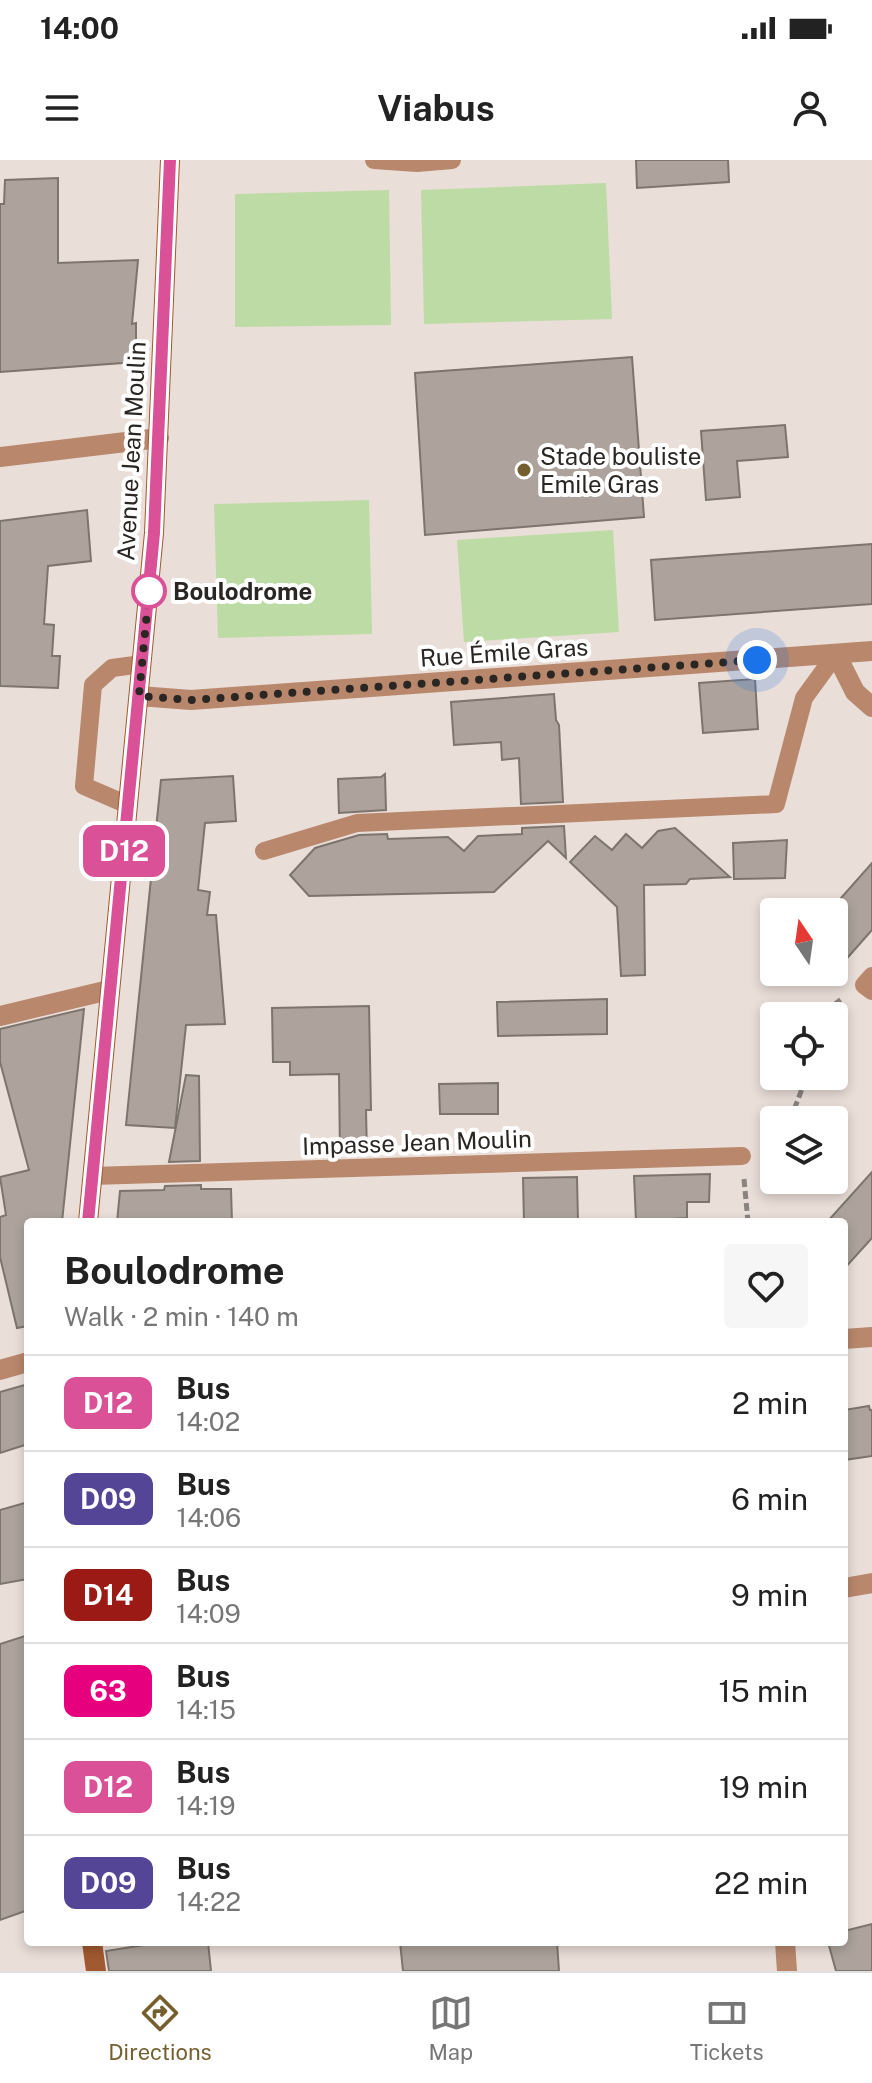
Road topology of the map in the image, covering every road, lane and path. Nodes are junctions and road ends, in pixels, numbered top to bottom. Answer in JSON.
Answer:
{"nodes":[{"id":1,"x":170,"y":160,"type":"edge"},
{"id":2,"x":374,"y":160,"type":"edge"},
{"id":3,"x":452,"y":160,"type":"edge"},
{"id":4,"x":159,"y":438,"type":"junction"},
{"id":5,"x":0,"y":457,"type":"edge"},
{"id":6,"x":872,"y":651,"type":"edge"},
{"id":7,"x":836,"y":654,"type":"junction"},
{"id":8,"x":142,"y":664,"type":"junction"},
{"id":9,"x":139,"y":696,"type":"junction"},
{"id":10,"x":872,"y":707,"type":"edge"},
{"id":11,"x":128,"y":805,"type":"junction"},
{"id":12,"x":264,"y":851,"type":"dead end"},
{"id":13,"x":872,"y":976,"type":"edge"},
{"id":14,"x":109,"y":990,"type":"junction"},
{"id":15,"x":872,"y":991,"type":"edge"},
{"id":16,"x":0,"y":1016,"type":"edge"},
{"id":17,"x":742,"y":1156,"type":"dead end"},
{"id":18,"x":92,"y":1176,"type":"junction"},
{"id":19,"x":88,"y":1218,"type":"edge"},
{"id":20,"x":872,"y":1337,"type":"edge"},
{"id":21,"x":848,"y":1339,"type":"edge"},
{"id":22,"x":24,"y":1363,"type":"edge"},
{"id":23,"x":0,"y":1370,"type":"edge"},
{"id":24,"x":872,"y":1583,"type":"edge"},
{"id":25,"x":848,"y":1587,"type":"edge"},
{"id":26,"x":93,"y":1946,"type":"edge"},
{"id":27,"x":785,"y":1946,"type":"edge"},
{"id":28,"x":96,"y":1971,"type":"edge"},
{"id":29,"x":787,"y":1971,"type":"edge"}],
"edges":[{"from":1,"to":4,"type":"main road","name":"Avenue Jean Moulin"},
{"from":2,"to":3,"type":"lane"},
{"from":4,"to":5,"type":"street"},
{"from":4,"to":8,"type":"main road","name":"Avenue Jean Moulin"},
{"from":6,"to":7,"type":"street","name":"Rue Émile Gras"},
{"from":7,"to":9,"type":"street","name":"Rue Émile Gras"},
{"from":7,"to":10,"type":"street"},
{"from":7,"to":12,"type":"lane"},
{"from":8,"to":9,"type":"main road","name":"Avenue Jean Moulin"},
{"from":8,"to":11,"type":"lane"},
{"from":9,"to":11,"type":"main road","name":"Avenue Jean Moulin"},
{"from":11,"to":14,"type":"main road","name":"Avenue Jean Moulin"},
{"from":13,"to":15,"type":"lane"},
{"from":14,"to":16,"type":"street"},
{"from":14,"to":18,"type":"main road","name":"Avenue Jean Moulin"},
{"from":17,"to":18,"type":"lane","name":"Impasse Jean Moulin"},
{"from":18,"to":19,"type":"main road","name":"Avenue Jean Moulin"},
{"from":20,"to":21,"type":"street"},
{"from":22,"to":23,"type":"street"},
{"from":24,"to":25,"type":"street"},
{"from":26,"to":28,"type":"main road"},
{"from":27,"to":29,"type":"street"}]}
